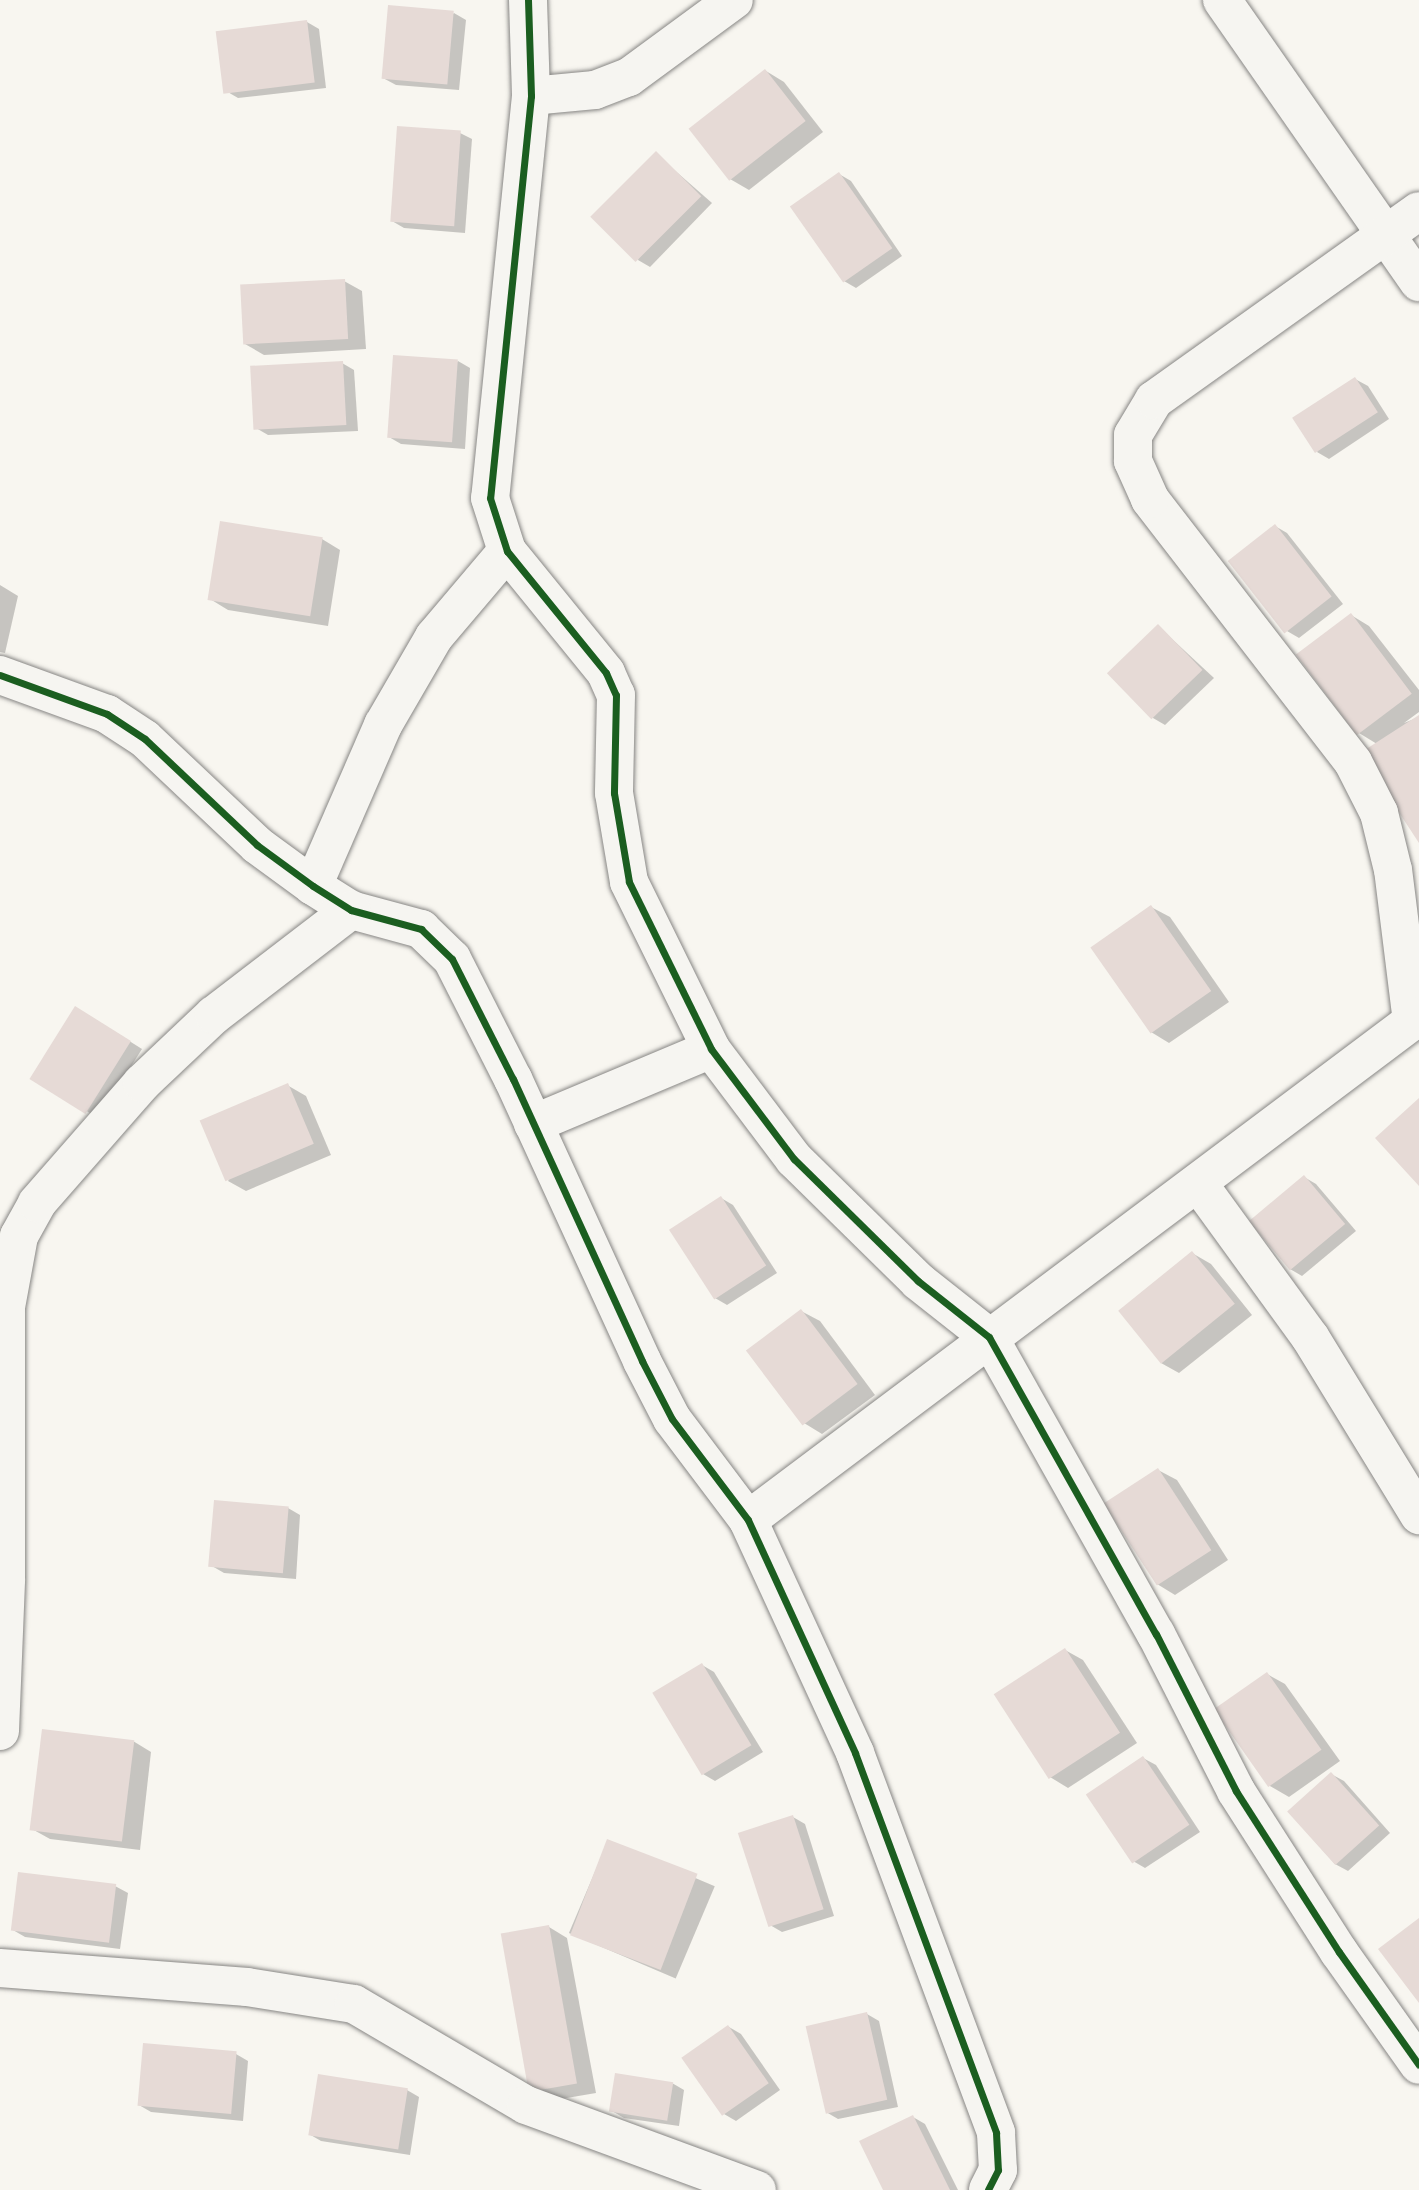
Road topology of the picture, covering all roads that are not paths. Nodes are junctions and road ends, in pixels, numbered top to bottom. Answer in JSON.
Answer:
{"nodes":[{"id":1,"x":528,"y":0,"type":"edge"},
{"id":2,"x":734,"y":0,"type":"edge"},
{"id":3,"x":1222,"y":0,"type":"edge"},
{"id":4,"x":531,"y":96,"type":"junction"},
{"id":5,"x":1419,"y":211,"type":"edge"},
{"id":6,"x":1385,"y":234,"type":"junction"},
{"id":7,"x":1419,"y":282,"type":"edge"},
{"id":8,"x":507,"y":551,"type":"junction"},
{"id":9,"x":0,"y":676,"type":"edge"},
{"id":10,"x":313,"y":886,"type":"junction"},
{"id":11,"x":351,"y":910,"type":"junction"},
{"id":12,"x":1415,"y":1019,"type":"edge"},
{"id":13,"x":711,"y":1049,"type":"junction"},
{"id":14,"x":533,"y":1124,"type":"junction"},
{"id":15,"x":1198,"y":1183,"type":"junction"},
{"id":16,"x":989,"y":1337,"type":"junction"},
{"id":17,"x":1419,"y":1515,"type":"edge"},
{"id":18,"x":748,"y":1520,"type":"junction"},
{"id":19,"x":0,"y":1731,"type":"edge"},
{"id":20,"x":0,"y":1968,"type":"edge"},
{"id":21,"x":1419,"y":2065,"type":"edge"},
{"id":22,"x":757,"y":2190,"type":"edge"},
{"id":23,"x":988,"y":2190,"type":"edge"}],
"edges":[{"from":1,"to":4,"type":"street"},
{"from":2,"to":4,"type":"street"},
{"from":3,"to":6,"type":"street"},
{"from":4,"to":8,"type":"street"},
{"from":5,"to":6,"type":"street"},
{"from":6,"to":7,"type":"street"},
{"from":6,"to":12,"type":"street"},
{"from":8,"to":10,"type":"street"},
{"from":8,"to":13,"type":"street"},
{"from":9,"to":10,"type":"street"},
{"from":10,"to":11,"type":"street"},
{"from":11,"to":14,"type":"street"},
{"from":11,"to":19,"type":"street"},
{"from":12,"to":15,"type":"street"},
{"from":13,"to":14,"type":"street"},
{"from":13,"to":16,"type":"street"},
{"from":14,"to":18,"type":"street"},
{"from":15,"to":16,"type":"street"},
{"from":15,"to":17,"type":"street"},
{"from":16,"to":18,"type":"street"},
{"from":16,"to":21,"type":"street"},
{"from":18,"to":23,"type":"street"},
{"from":20,"to":22,"type":"street"}]}
